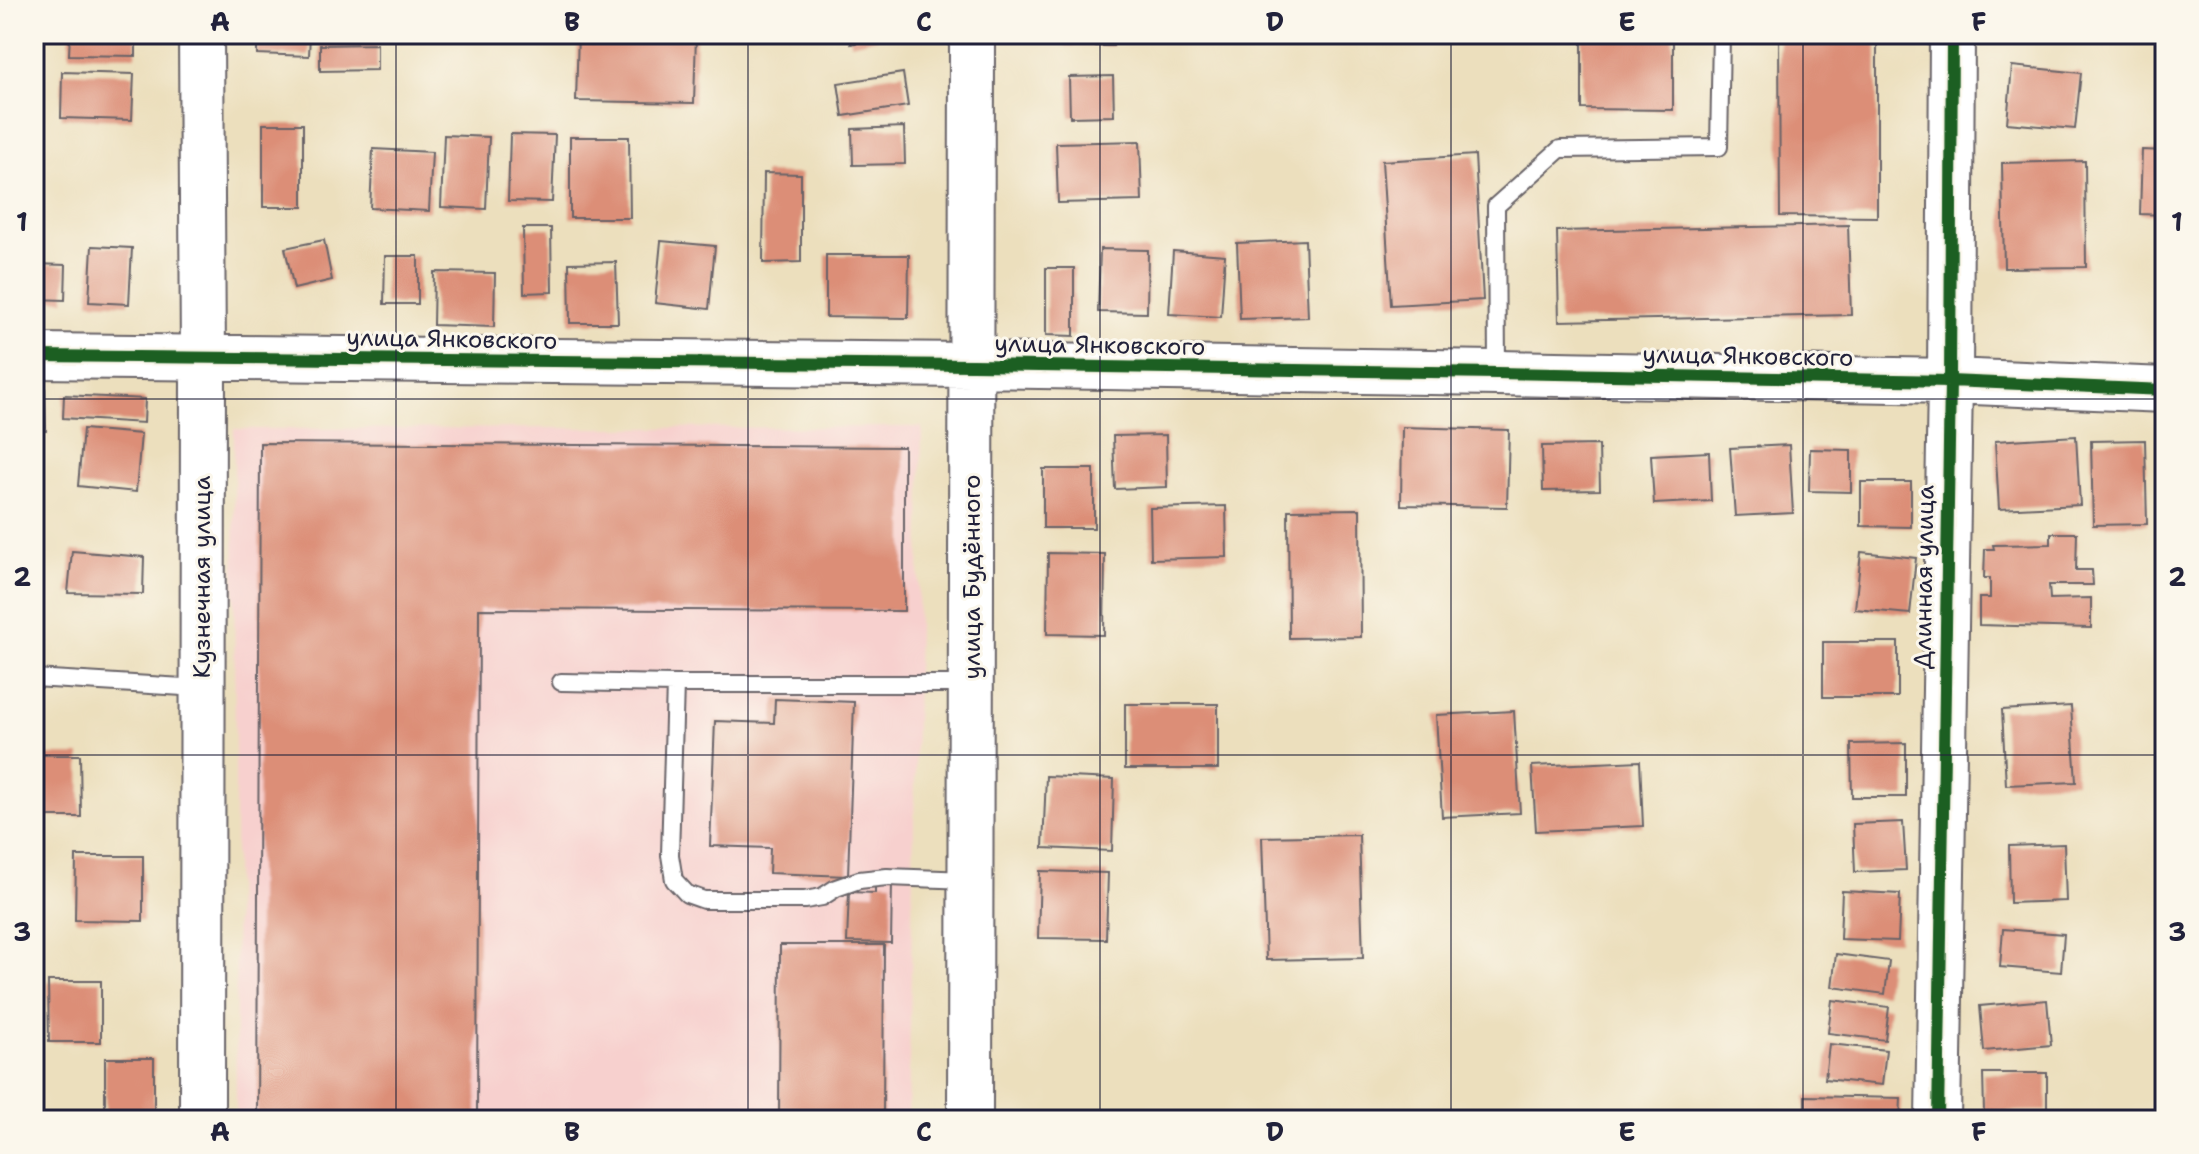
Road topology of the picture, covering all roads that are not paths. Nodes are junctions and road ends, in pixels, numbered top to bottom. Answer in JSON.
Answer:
{"nodes":[{"id":1,"x":201,"y":34,"type":"edge"},
{"id":2,"x":972,"y":34,"type":"edge"},
{"id":3,"x":1721,"y":34,"type":"edge"},
{"id":4,"x":1952,"y":34,"type":"edge"},
{"id":5,"x":34,"y":356,"type":"edge"},
{"id":6,"x":203,"y":359,"type":"junction"},
{"id":7,"x":972,"y":365,"type":"junction"},
{"id":8,"x":1497,"y":373,"type":"junction"},
{"id":9,"x":1950,"y":381,"type":"junction"},
{"id":10,"x":2165,"y":390,"type":"edge"},
{"id":11,"x":34,"y":678,"type":"edge"},
{"id":12,"x":561,"y":682,"type":"dead end"},
{"id":13,"x":675,"y":684,"type":"junction"},
{"id":14,"x":971,"y":684,"type":"junction"},
{"id":15,"x":202,"y":688,"type":"junction"},
{"id":16,"x":970,"y":880,"type":"junction"},
{"id":17,"x":202,"y":1120,"type":"edge"},
{"id":18,"x":970,"y":1120,"type":"edge"},
{"id":19,"x":1938,"y":1120,"type":"edge"}],
"edges":[{"from":1,"to":6,"type":"street","name":"Кузнечная улица"},
{"from":2,"to":7,"type":"street","name":"улица Будённого"},
{"from":3,"to":8,"type":"lane"},
{"from":4,"to":9,"type":"street","name":"Длинная улица"},
{"from":5,"to":6,"type":"street","name":"улица Янковского"},
{"from":6,"to":7,"type":"street","name":"улица Янковского"},
{"from":6,"to":15,"type":"street","name":"Кузнечная улица"},
{"from":7,"to":8,"type":"street","name":"улица Янковского"},
{"from":7,"to":14,"type":"street","name":"улица Будённого"},
{"from":8,"to":9,"type":"street","name":"улица Янковского"},
{"from":9,"to":10,"type":"street","name":"улица Янковского"},
{"from":9,"to":19,"type":"street","name":"Длинная улица"},
{"from":11,"to":15,"type":"lane"},
{"from":12,"to":13,"type":"lane"},
{"from":13,"to":14,"type":"lane"},
{"from":13,"to":16,"type":"lane"},
{"from":14,"to":16,"type":"street","name":"улица Будённого"},
{"from":15,"to":17,"type":"street","name":"Кузнечная улица"},
{"from":16,"to":18,"type":"street","name":"улица Будённого"}]}
